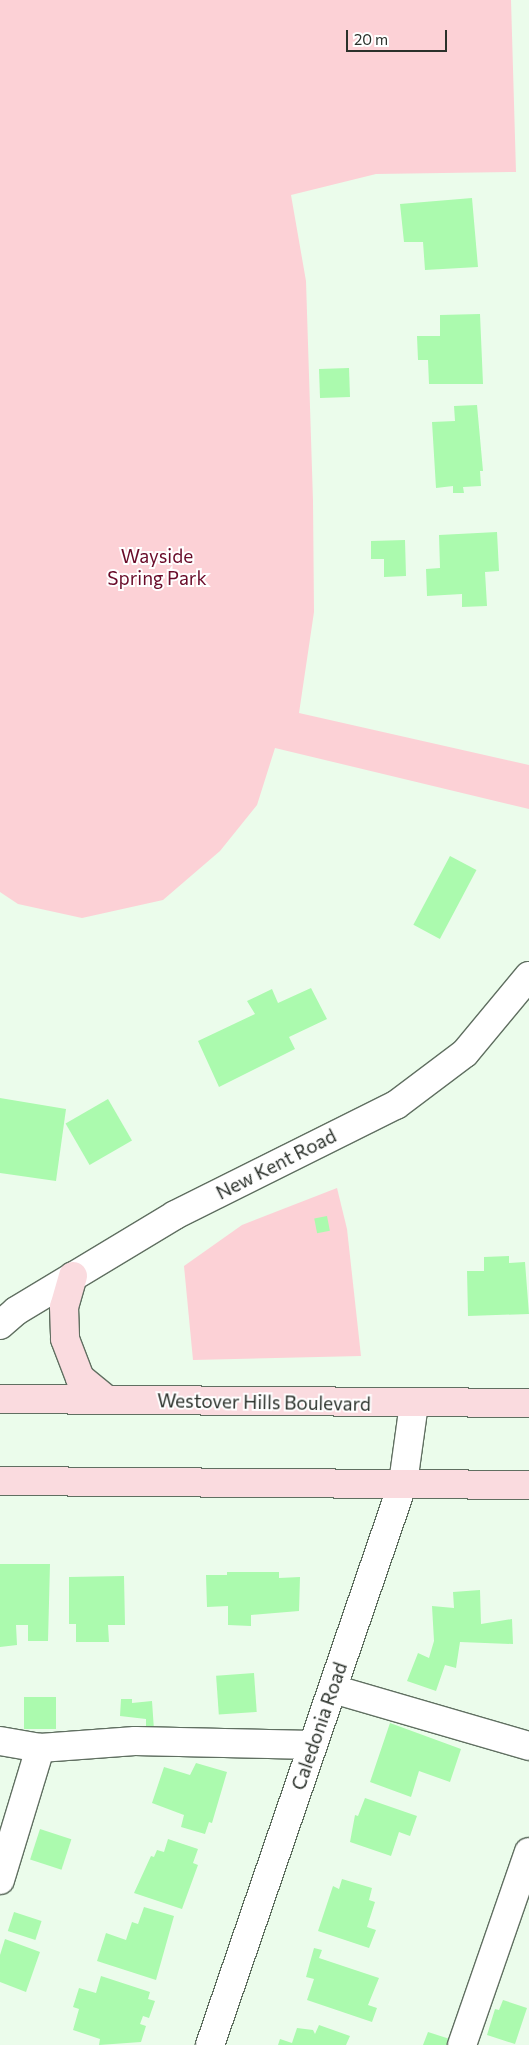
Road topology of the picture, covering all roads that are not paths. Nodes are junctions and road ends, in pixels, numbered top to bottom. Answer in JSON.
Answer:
{"nodes":[{"id":1,"x":527,"y":983,"type":"edge"},
{"id":2,"x":74,"y":1276,"type":"junction"},
{"id":3,"x":0,"y":1324,"type":"edge"},
{"id":4,"x":0,"y":1399,"type":"edge"},
{"id":5,"x":107,"y":1400,"type":"junction"},
{"id":6,"x":529,"y":1403,"type":"edge"},
{"id":7,"x":414,"y":1404,"type":"junction"},
{"id":8,"x":0,"y":1481,"type":"edge"},
{"id":9,"x":403,"y":1483,"type":"junction"},
{"id":10,"x":529,"y":1485,"type":"edge"},
{"id":11,"x":333,"y":1688,"type":"junction"},
{"id":12,"x":0,"y":1741,"type":"edge"},
{"id":13,"x":313,"y":1745,"type":"junction"},
{"id":14,"x":529,"y":1746,"type":"edge"},
{"id":15,"x":40,"y":1748,"type":"junction"},
{"id":16,"x":529,"y":1852,"type":"edge"},
{"id":17,"x":0,"y":1880,"type":"edge"},
{"id":18,"x":210,"y":2045,"type":"edge"},
{"id":19,"x":462,"y":2045,"type":"edge"}],
"edges":[{"from":1,"to":2,"type":"street","name":"New Kent Road"},
{"from":2,"to":3,"type":"street","name":"New Kent Road"},
{"from":2,"to":5,"type":"main road"},
{"from":4,"to":5,"type":"main road","name":"Westover Hills Boulevard"},
{"from":5,"to":7,"type":"main road","name":"Westover Hills Boulevard"},
{"from":6,"to":7,"type":"main road","name":"Westover Hills Boulevard"},
{"from":7,"to":9,"type":"street","name":"Caledonia Road"},
{"from":8,"to":9,"type":"main road"},
{"from":9,"to":10,"type":"main road"},
{"from":9,"to":11,"type":"street","name":"Caledonia Road"},
{"from":11,"to":13,"type":"street","name":"Caledonia Road"},
{"from":11,"to":14,"type":"street"},
{"from":12,"to":15,"type":"street"},
{"from":13,"to":15,"type":"street"},
{"from":13,"to":18,"type":"street","name":"Caledonia Road"},
{"from":15,"to":17,"type":"street"},
{"from":16,"to":19,"type":"street"}]}
